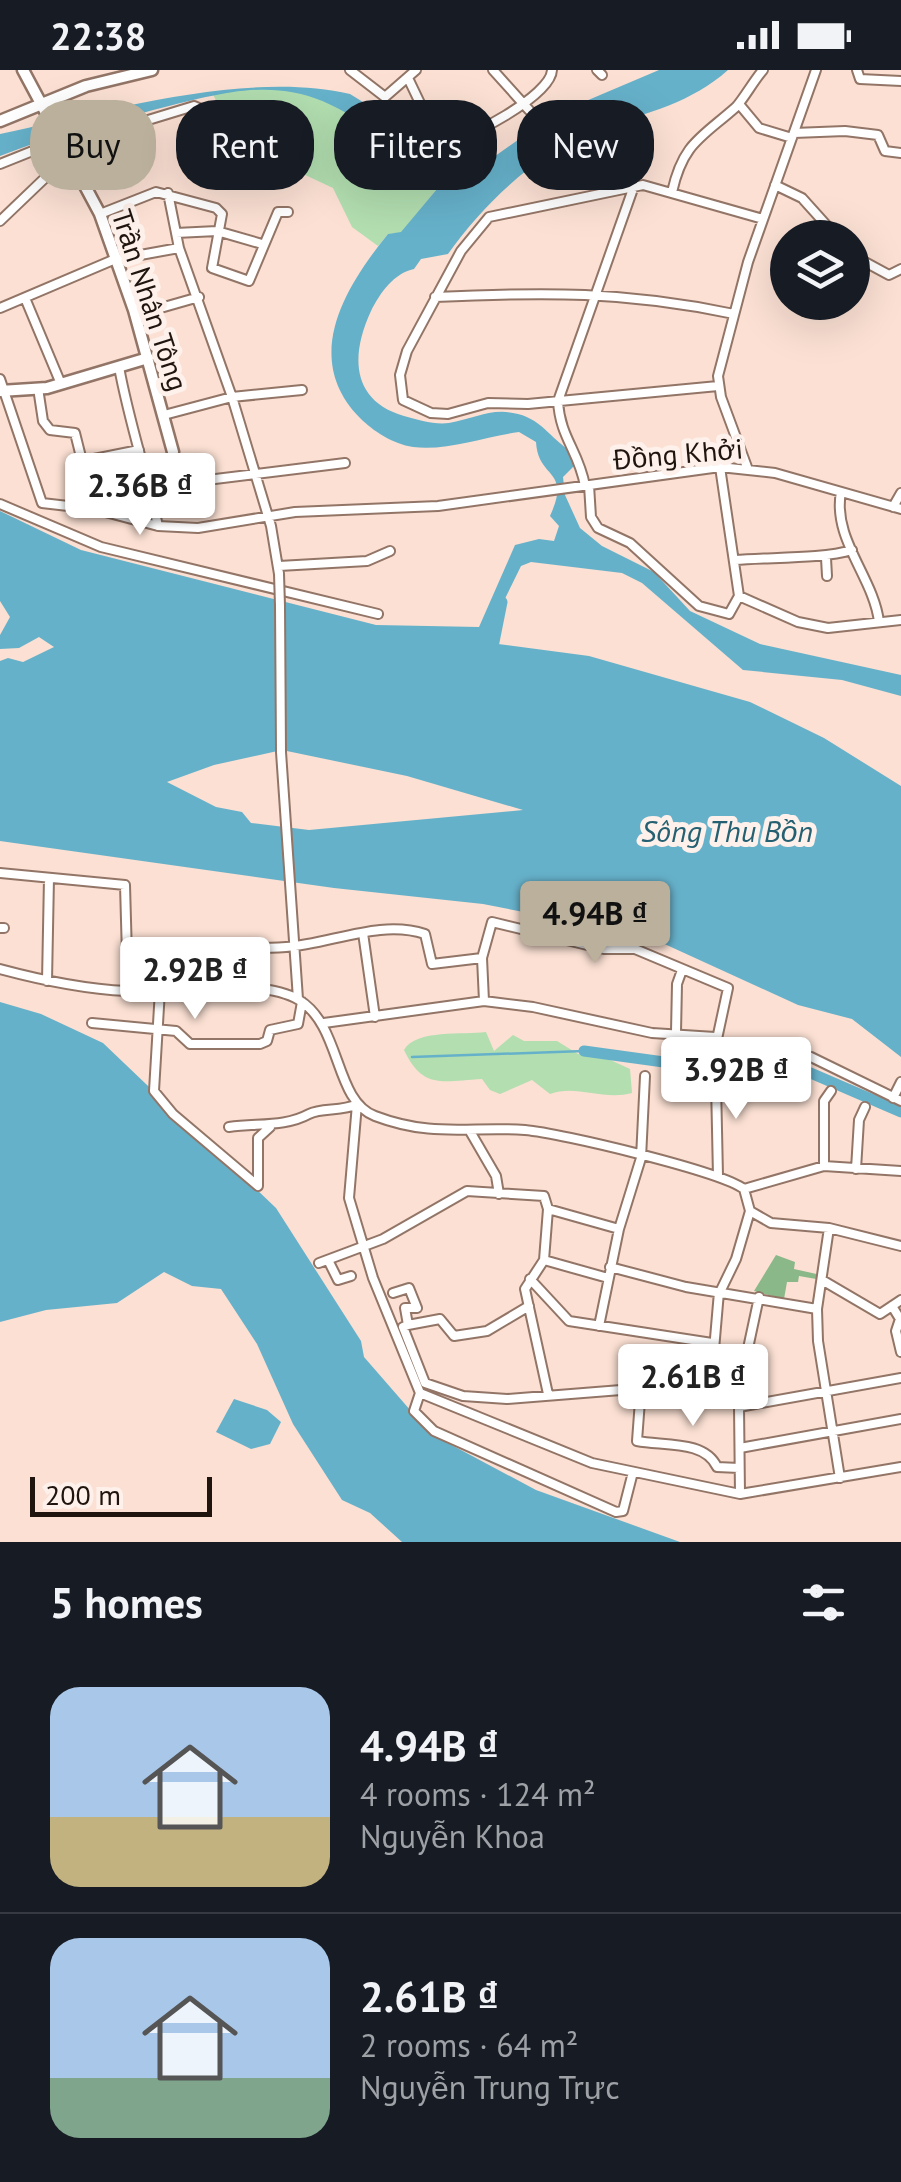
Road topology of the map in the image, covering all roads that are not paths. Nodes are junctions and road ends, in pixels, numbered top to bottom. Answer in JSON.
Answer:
{"nodes":[{"id":1,"x":23,"y":70,"type":"edge"},
{"id":2,"x":150,"y":70,"type":"edge"},
{"id":3,"x":350,"y":70,"type":"edge"},
{"id":4,"x":416,"y":70,"type":"edge"},
{"id":5,"x":492,"y":70,"type":"edge"},
{"id":6,"x":552,"y":70,"type":"edge"},
{"id":7,"x":763,"y":70,"type":"edge"},
{"id":8,"x":816,"y":70,"type":"edge"},
{"id":9,"x":857,"y":70,"type":"edge"},
{"id":10,"x":408,"y":78,"type":"junction"},
{"id":11,"x":901,"y":82,"type":"edge"},
{"id":12,"x":37,"y":100,"type":"edge"},
{"id":13,"x":64,"y":100,"type":"edge"},
{"id":14,"x":517,"y":100,"type":"edge"},
{"id":15,"x":522,"y":100,"type":"edge"},
{"id":16,"x":517,"y":104,"type":"edge"},
{"id":17,"x":739,"y":104,"type":"junction"},
{"id":18,"x":30,"y":115,"type":"edge"},
{"id":19,"x":0,"y":121,"type":"edge"},
{"id":20,"x":793,"y":136,"type":"junction"},
{"id":21,"x":30,"y":153,"type":"edge"},
{"id":22,"x":901,"y":153,"type":"edge"},
{"id":23,"x":0,"y":164,"type":"edge"},
{"id":24,"x":775,"y":185,"type":"junction"},
{"id":25,"x":654,"y":189,"type":"edge"},
{"id":26,"x":37,"y":190,"type":"edge"},
{"id":27,"x":88,"y":190,"type":"edge"},
{"id":28,"x":615,"y":190,"type":"edge"},
{"id":29,"x":633,"y":190,"type":"edge"},
{"id":30,"x":672,"y":192,"type":"junction"},
{"id":31,"x":168,"y":193,"type":"junction"},
{"id":32,"x":288,"y":212,"type":"dead end"},
{"id":33,"x":100,"y":214,"type":"junction"},
{"id":34,"x":763,"y":219,"type":"junction"},
{"id":35,"x":822,"y":220,"type":"edge"},
{"id":36,"x":0,"y":221,"type":"edge"},
{"id":37,"x":217,"y":231,"type":"junction"},
{"id":38,"x":176,"y":232,"type":"junction"},
{"id":39,"x":262,"y":244,"type":"junction"},
{"id":40,"x":179,"y":248,"type":"junction"},
{"id":41,"x":113,"y":260,"type":"junction"},
{"id":42,"x":870,"y":262,"type":"edge"},
{"id":43,"x":899,"y":274,"type":"edge"},
{"id":44,"x":597,"y":292,"type":"junction"},
{"id":45,"x":199,"y":297,"type":"junction"},
{"id":46,"x":436,"y":297,"type":"junction"},
{"id":47,"x":25,"y":298,"type":"junction"},
{"id":48,"x":0,"y":308,"type":"edge"},
{"id":49,"x":734,"y":314,"type":"junction"},
{"id":50,"x":136,"y":315,"type":"junction"},
{"id":51,"x":148,"y":358,"type":"junction"},
{"id":52,"x":119,"y":367,"type":"junction"},
{"id":53,"x":60,"y":384,"type":"junction"},
{"id":54,"x":718,"y":386,"type":"junction"},
{"id":55,"x":1,"y":387,"type":"edge"},
{"id":56,"x":38,"y":388,"type":"junction"},
{"id":57,"x":302,"y":390,"type":"dead end"},
{"id":58,"x":232,"y":397,"type":"junction"},
{"id":59,"x":558,"y":401,"type":"junction"},
{"id":60,"x":164,"y":414,"type":"junction"},
{"id":61,"x":139,"y":450,"type":"junction"},
{"id":62,"x":173,"y":452,"type":"dead end"},
{"id":63,"x":84,"y":461,"type":"junction"},
{"id":64,"x":345,"y":463,"type":"dead end"},
{"id":65,"x":720,"y":467,"type":"junction"},
{"id":66,"x":746,"y":467,"type":"junction"},
{"id":67,"x":252,"y":472,"type":"junction"},
{"id":68,"x":587,"y":485,"type":"junction"},
{"id":69,"x":150,"y":488,"type":"junction"},
{"id":70,"x":841,"y":492,"type":"junction"},
{"id":71,"x":901,"y":493,"type":"edge"},
{"id":72,"x":40,"y":501,"type":"junction"},
{"id":73,"x":0,"y":504,"type":"edge"},
{"id":74,"x":897,"y":508,"type":"edge"},
{"id":75,"x":94,"y":509,"type":"junction"},
{"id":76,"x":266,"y":516,"type":"junction"},
{"id":77,"x":34,"y":520,"type":"junction"},
{"id":78,"x":158,"y":526,"type":"junction"},
{"id":79,"x":852,"y":550,"type":"junction"},
{"id":80,"x":390,"y":551,"type":"dead end"},
{"id":81,"x":826,"y":558,"type":"junction"},
{"id":82,"x":736,"y":560,"type":"junction"},
{"id":83,"x":279,"y":570,"type":"junction"},
{"id":84,"x":828,"y":576,"type":"dead end"},
{"id":85,"x":739,"y":596,"type":"junction"},
{"id":86,"x":378,"y":614,"type":"dead end"},
{"id":87,"x":901,"y":620,"type":"edge"},
{"id":88,"x":879,"y":622,"type":"junction"},
{"id":89,"x":0,"y":872,"type":"edge"},
{"id":90,"x":49,"y":878,"type":"junction"},
{"id":91,"x":363,"y":933,"type":"junction"},
{"id":92,"x":292,"y":947,"type":"junction"},
{"id":93,"x":130,"y":948,"type":"junction"},
{"id":94,"x":215,"y":950,"type":"junction"},
{"id":95,"x":482,"y":958,"type":"junction"},
{"id":96,"x":0,"y":969,"type":"edge"},
{"id":97,"x":682,"y":970,"type":"junction"},
{"id":98,"x":47,"y":982,"type":"junction"},
{"id":99,"x":160,"y":990,"type":"junction"},
{"id":100,"x":217,"y":990,"type":"junction"},
{"id":101,"x":128,"y":991,"type":"junction"},
{"id":102,"x":300,"y":1001,"type":"junction"},
{"id":103,"x":484,"y":1002,"type":"junction"},
{"id":104,"x":375,"y":1017,"type":"junction"},
{"id":105,"x":324,"y":1022,"type":"junction"},
{"id":106,"x":92,"y":1023,"type":"dead end"},
{"id":107,"x":159,"y":1028,"type":"junction"},
{"id":108,"x":676,"y":1032,"type":"junction"},
{"id":109,"x":717,"y":1039,"type":"junction"},
{"id":110,"x":645,"y":1076,"type":"dead end"},
{"id":111,"x":901,"y":1082,"type":"edge"},
{"id":112,"x":831,"y":1091,"type":"dead end"},
{"id":113,"x":897,"y":1100,"type":"edge"},
{"id":114,"x":357,"y":1104,"type":"junction"},
{"id":115,"x":865,"y":1107,"type":"dead end"},
{"id":116,"x":274,"y":1125,"type":"junction"},
{"id":117,"x":230,"y":1127,"type":"dead end"},
{"id":118,"x":472,"y":1133,"type":"junction"},
{"id":119,"x":641,"y":1158,"type":"junction"},
{"id":120,"x":886,"y":1160,"type":"dead end"},
{"id":121,"x":824,"y":1166,"type":"junction"},
{"id":122,"x":856,"y":1169,"type":"junction"},
{"id":123,"x":901,"y":1170,"type":"edge"},
{"id":124,"x":883,"y":1172,"type":"junction"},
{"id":125,"x":718,"y":1176,"type":"junction"},
{"id":126,"x":744,"y":1189,"type":"junction"},
{"id":127,"x":498,"y":1194,"type":"junction"},
{"id":128,"x":548,"y":1209,"type":"junction"},
{"id":129,"x":750,"y":1210,"type":"junction"},
{"id":130,"x":829,"y":1228,"type":"junction"},
{"id":131,"x":618,"y":1229,"type":"junction"},
{"id":132,"x":362,"y":1246,"type":"junction"},
{"id":133,"x":901,"y":1246,"type":"edge"},
{"id":134,"x":544,"y":1260,"type":"junction"},
{"id":135,"x":610,"y":1267,"type":"junction"},
{"id":136,"x":351,"y":1276,"type":"dead end"},
{"id":137,"x":530,"y":1278,"type":"junction"},
{"id":138,"x":608,"y":1278,"type":"junction"},
{"id":139,"x":822,"y":1280,"type":"junction"},
{"id":140,"x":720,"y":1291,"type":"junction"},
{"id":141,"x":393,"y":1293,"type":"dead end"},
{"id":142,"x":759,"y":1297,"type":"junction"},
{"id":143,"x":901,"y":1300,"type":"edge"},
{"id":144,"x":529,"y":1306,"type":"junction"},
{"id":145,"x":892,"y":1306,"type":"junction"},
{"id":146,"x":816,"y":1309,"type":"junction"},
{"id":147,"x":408,"y":1325,"type":"junction"},
{"id":148,"x":598,"y":1326,"type":"junction"},
{"id":149,"x":712,"y":1343,"type":"junction"},
{"id":150,"x":901,"y":1352,"type":"edge"},
{"id":151,"x":712,"y":1374,"type":"junction"},
{"id":152,"x":731,"y":1378,"type":"junction"},
{"id":153,"x":901,"y":1378,"type":"edge"},
{"id":154,"x":641,"y":1387,"type":"junction"},
{"id":155,"x":420,"y":1393,"type":"junction"},
{"id":156,"x":825,"y":1393,"type":"junction"},
{"id":157,"x":548,"y":1394,"type":"junction"},
{"id":158,"x":739,"y":1407,"type":"junction"},
{"id":159,"x":901,"y":1419,"type":"edge"},
{"id":160,"x":832,"y":1435,"type":"junction"},
{"id":161,"x":740,"y":1448,"type":"junction"},
{"id":162,"x":901,"y":1466,"type":"edge"},
{"id":163,"x":740,"y":1468,"type":"junction"},
{"id":164,"x":632,"y":1472,"type":"junction"},
{"id":165,"x":840,"y":1478,"type":"junction"},
{"id":166,"x":740,"y":1494,"type":"junction"}],
"edges":[{"from":1,"to":12,"type":"street"},
{"from":2,"to":13,"type":"street"},
{"from":3,"to":10,"type":"street"},
{"from":4,"to":10,"type":"street"},
{"from":5,"to":14,"type":"street"},
{"from":6,"to":15,"type":"street"},
{"from":7,"to":17,"type":"street"},
{"from":8,"to":20,"type":"street"},
{"from":9,"to":11,"type":"street"},
{"from":10,"to":16,"type":"street"},
{"from":17,"to":20,"type":"street"},
{"from":17,"to":30,"type":"street"},
{"from":18,"to":19,"type":"street"},
{"from":20,"to":22,"type":"street"},
{"from":20,"to":24,"type":"street"},
{"from":21,"to":23,"type":"street"},
{"from":24,"to":34,"type":"street"},
{"from":24,"to":35,"type":"street"},
{"from":25,"to":30,"type":"street"},
{"from":26,"to":36,"type":"street"},
{"from":27,"to":33,"type":"street","name":"Trần Nhân Tông"},
{"from":28,"to":46,"type":"street"},
{"from":29,"to":44,"type":"street"},
{"from":30,"to":34,"type":"street"},
{"from":31,"to":33,"type":"street"},
{"from":31,"to":37,"type":"street"},
{"from":31,"to":38,"type":"street"},
{"from":32,"to":39,"type":"street"},
{"from":33,"to":41,"type":"street","name":"Trần Nhân Tông"},
{"from":34,"to":49,"type":"street"},
{"from":37,"to":38,"type":"street"},
{"from":37,"to":39,"type":"street"},
{"from":37,"to":39,"type":"street"},
{"from":38,"to":40,"type":"street"},
{"from":40,"to":41,"type":"street"},
{"from":40,"to":45,"type":"street"},
{"from":41,"to":47,"type":"street"},
{"from":41,"to":50,"type":"street","name":"Trần Nhân Tông"},
{"from":42,"to":43,"type":"street"},
{"from":44,"to":46,"type":"street"},
{"from":44,"to":49,"type":"street"},
{"from":44,"to":59,"type":"street"},
{"from":45,"to":50,"type":"street"},
{"from":45,"to":58,"type":"street"},
{"from":46,"to":59,"type":"street"},
{"from":47,"to":48,"type":"street"},
{"from":47,"to":53,"type":"street"},
{"from":49,"to":54,"type":"street"},
{"from":50,"to":51,"type":"street","name":"Trần Nhân Tông"},
{"from":51,"to":52,"type":"street"},
{"from":51,"to":60,"type":"street","name":"Trần Nhân Tông"},
{"from":52,"to":53,"type":"street"},
{"from":52,"to":61,"type":"street"},
{"from":53,"to":56,"type":"street"},
{"from":54,"to":59,"type":"street"},
{"from":54,"to":66,"type":"street"},
{"from":55,"to":56,"type":"street"},
{"from":55,"to":72,"type":"street"},
{"from":56,"to":63,"type":"street"},
{"from":57,"to":58,"type":"street","name":"Trần Nhân Tông"},
{"from":58,"to":60,"type":"street","name":"Trần Nhân Tông"},
{"from":58,"to":67,"type":"street","name":"Trần Nhân Tông"},
{"from":59,"to":68,"type":"street"},
{"from":60,"to":62,"type":"street"},
{"from":61,"to":63,"type":"street"},
{"from":61,"to":69,"type":"street"},
{"from":63,"to":75,"type":"street"},
{"from":64,"to":67,"type":"street"},
{"from":65,"to":66,"type":"street","name":"Đồng Khởi"},
{"from":65,"to":68,"type":"street","name":"Đồng Khởi"},
{"from":65,"to":82,"type":"street"},
{"from":66,"to":70,"type":"street","name":"Đồng Khởi"},
{"from":67,"to":69,"type":"street"},
{"from":67,"to":76,"type":"street","name":"Trần Nhân Tông"},
{"from":68,"to":76,"type":"street","name":"Đồng Khởi"},
{"from":68,"to":85,"type":"street"},
{"from":69,"to":78,"type":"street"},
{"from":70,"to":74,"type":"street","name":"Đồng Khởi"},
{"from":70,"to":79,"type":"street"},
{"from":71,"to":74,"type":"street"},
{"from":72,"to":75,"type":"street"},
{"from":72,"to":77,"type":"street"},
{"from":73,"to":77,"type":"street"},
{"from":75,"to":78,"type":"street"},
{"from":76,"to":78,"type":"street"},
{"from":76,"to":83,"type":"street","name":"Trần Nhân Tông"},
{"from":77,"to":86,"type":"street"},
{"from":79,"to":81,"type":"street"},
{"from":79,"to":88,"type":"street"},
{"from":80,"to":83,"type":"street"},
{"from":81,"to":82,"type":"street"},
{"from":81,"to":84,"type":"street"},
{"from":82,"to":85,"type":"street"},
{"from":83,"to":92,"type":"street","name":"Trần Nhân Tông","bridge":true},
{"from":85,"to":88,"type":"street"},
{"from":87,"to":88,"type":"street"},
{"from":89,"to":90,"type":"street"},
{"from":90,"to":93,"type":"street"},
{"from":90,"to":98,"type":"street"},
{"from":91,"to":92,"type":"street"},
{"from":91,"to":95,"type":"street"},
{"from":91,"to":104,"type":"street"},
{"from":92,"to":94,"type":"street"},
{"from":92,"to":102,"type":"street","name":"Trần Nhân Tông"},
{"from":93,"to":94,"type":"street"},
{"from":93,"to":101,"type":"street"},
{"from":94,"to":100,"type":"street"},
{"from":95,"to":97,"type":"street"},
{"from":95,"to":103,"type":"street"},
{"from":96,"to":98,"type":"street"},
{"from":97,"to":108,"type":"street"},
{"from":97,"to":109,"type":"street"},
{"from":98,"to":101,"type":"street"},
{"from":99,"to":100,"type":"street"},
{"from":99,"to":101,"type":"street"},
{"from":99,"to":107,"type":"street"},
{"from":100,"to":102,"type":"street"},
{"from":102,"to":105,"type":"street"},
{"from":102,"to":107,"type":"street"},
{"from":103,"to":104,"type":"street"},
{"from":103,"to":108,"type":"street"},
{"from":104,"to":105,"type":"street"},
{"from":105,"to":114,"type":"street"},
{"from":106,"to":107,"type":"street"},
{"from":107,"to":116,"type":"street"},
{"from":108,"to":109,"type":"street"},
{"from":109,"to":113,"type":"street"},
{"from":109,"to":125,"type":"street"},
{"from":110,"to":119,"type":"street"},
{"from":111,"to":113,"type":"street"},
{"from":112,"to":121,"type":"street"},
{"from":114,"to":116,"type":"street"},
{"from":114,"to":118,"type":"street"},
{"from":114,"to":132,"type":"street"},
{"from":115,"to":122,"type":"street"},
{"from":116,"to":117,"type":"street"},
{"from":118,"to":119,"type":"street"},
{"from":118,"to":127,"type":"street"},
{"from":119,"to":125,"type":"street"},
{"from":119,"to":131,"type":"street"},
{"from":120,"to":124,"type":"street"},
{"from":121,"to":122,"type":"street"},
{"from":121,"to":126,"type":"street"},
{"from":122,"to":124,"type":"street"},
{"from":123,"to":124,"type":"street"},
{"from":125,"to":126,"type":"street"},
{"from":126,"to":129,"type":"street"},
{"from":127,"to":128,"type":"street"},
{"from":127,"to":132,"type":"street"},
{"from":128,"to":131,"type":"street"},
{"from":128,"to":134,"type":"street"},
{"from":129,"to":130,"type":"street"},
{"from":129,"to":140,"type":"street"},
{"from":130,"to":133,"type":"street"},
{"from":130,"to":139,"type":"street"},
{"from":131,"to":135,"type":"street"},
{"from":132,"to":136,"type":"street"},
{"from":132,"to":155,"type":"street"},
{"from":134,"to":137,"type":"street"},
{"from":134,"to":138,"type":"street"},
{"from":135,"to":138,"type":"street"},
{"from":135,"to":140,"type":"street"},
{"from":137,"to":144,"type":"street"},
{"from":137,"to":148,"type":"street"},
{"from":138,"to":148,"type":"street"},
{"from":139,"to":145,"type":"street"},
{"from":139,"to":146,"type":"street"},
{"from":140,"to":142,"type":"street"},
{"from":140,"to":149,"type":"street"},
{"from":141,"to":147,"type":"street"},
{"from":142,"to":146,"type":"street"},
{"from":142,"to":152,"type":"street"},
{"from":143,"to":145,"type":"street"},
{"from":144,"to":147,"type":"street"},
{"from":144,"to":157,"type":"street"},
{"from":145,"to":150,"type":"street"},
{"from":146,"to":156,"type":"street"},
{"from":147,"to":157,"type":"street"},
{"from":148,"to":149,"type":"street"},
{"from":149,"to":151,"type":"street"},
{"from":151,"to":152,"type":"street"},
{"from":151,"to":154,"type":"street"},
{"from":152,"to":158,"type":"street"},
{"from":153,"to":156,"type":"street"},
{"from":154,"to":157,"type":"street"},
{"from":154,"to":163,"type":"street"},
{"from":155,"to":164,"type":"street"},
{"from":155,"to":164,"type":"street"},
{"from":156,"to":158,"type":"street"},
{"from":156,"to":160,"type":"street"},
{"from":158,"to":161,"type":"street"},
{"from":159,"to":160,"type":"street"},
{"from":160,"to":161,"type":"street"},
{"from":160,"to":165,"type":"street"},
{"from":161,"to":163,"type":"street"},
{"from":162,"to":165,"type":"street"},
{"from":163,"to":166,"type":"street"},
{"from":164,"to":166,"type":"street"},
{"from":165,"to":166,"type":"street"}]}
